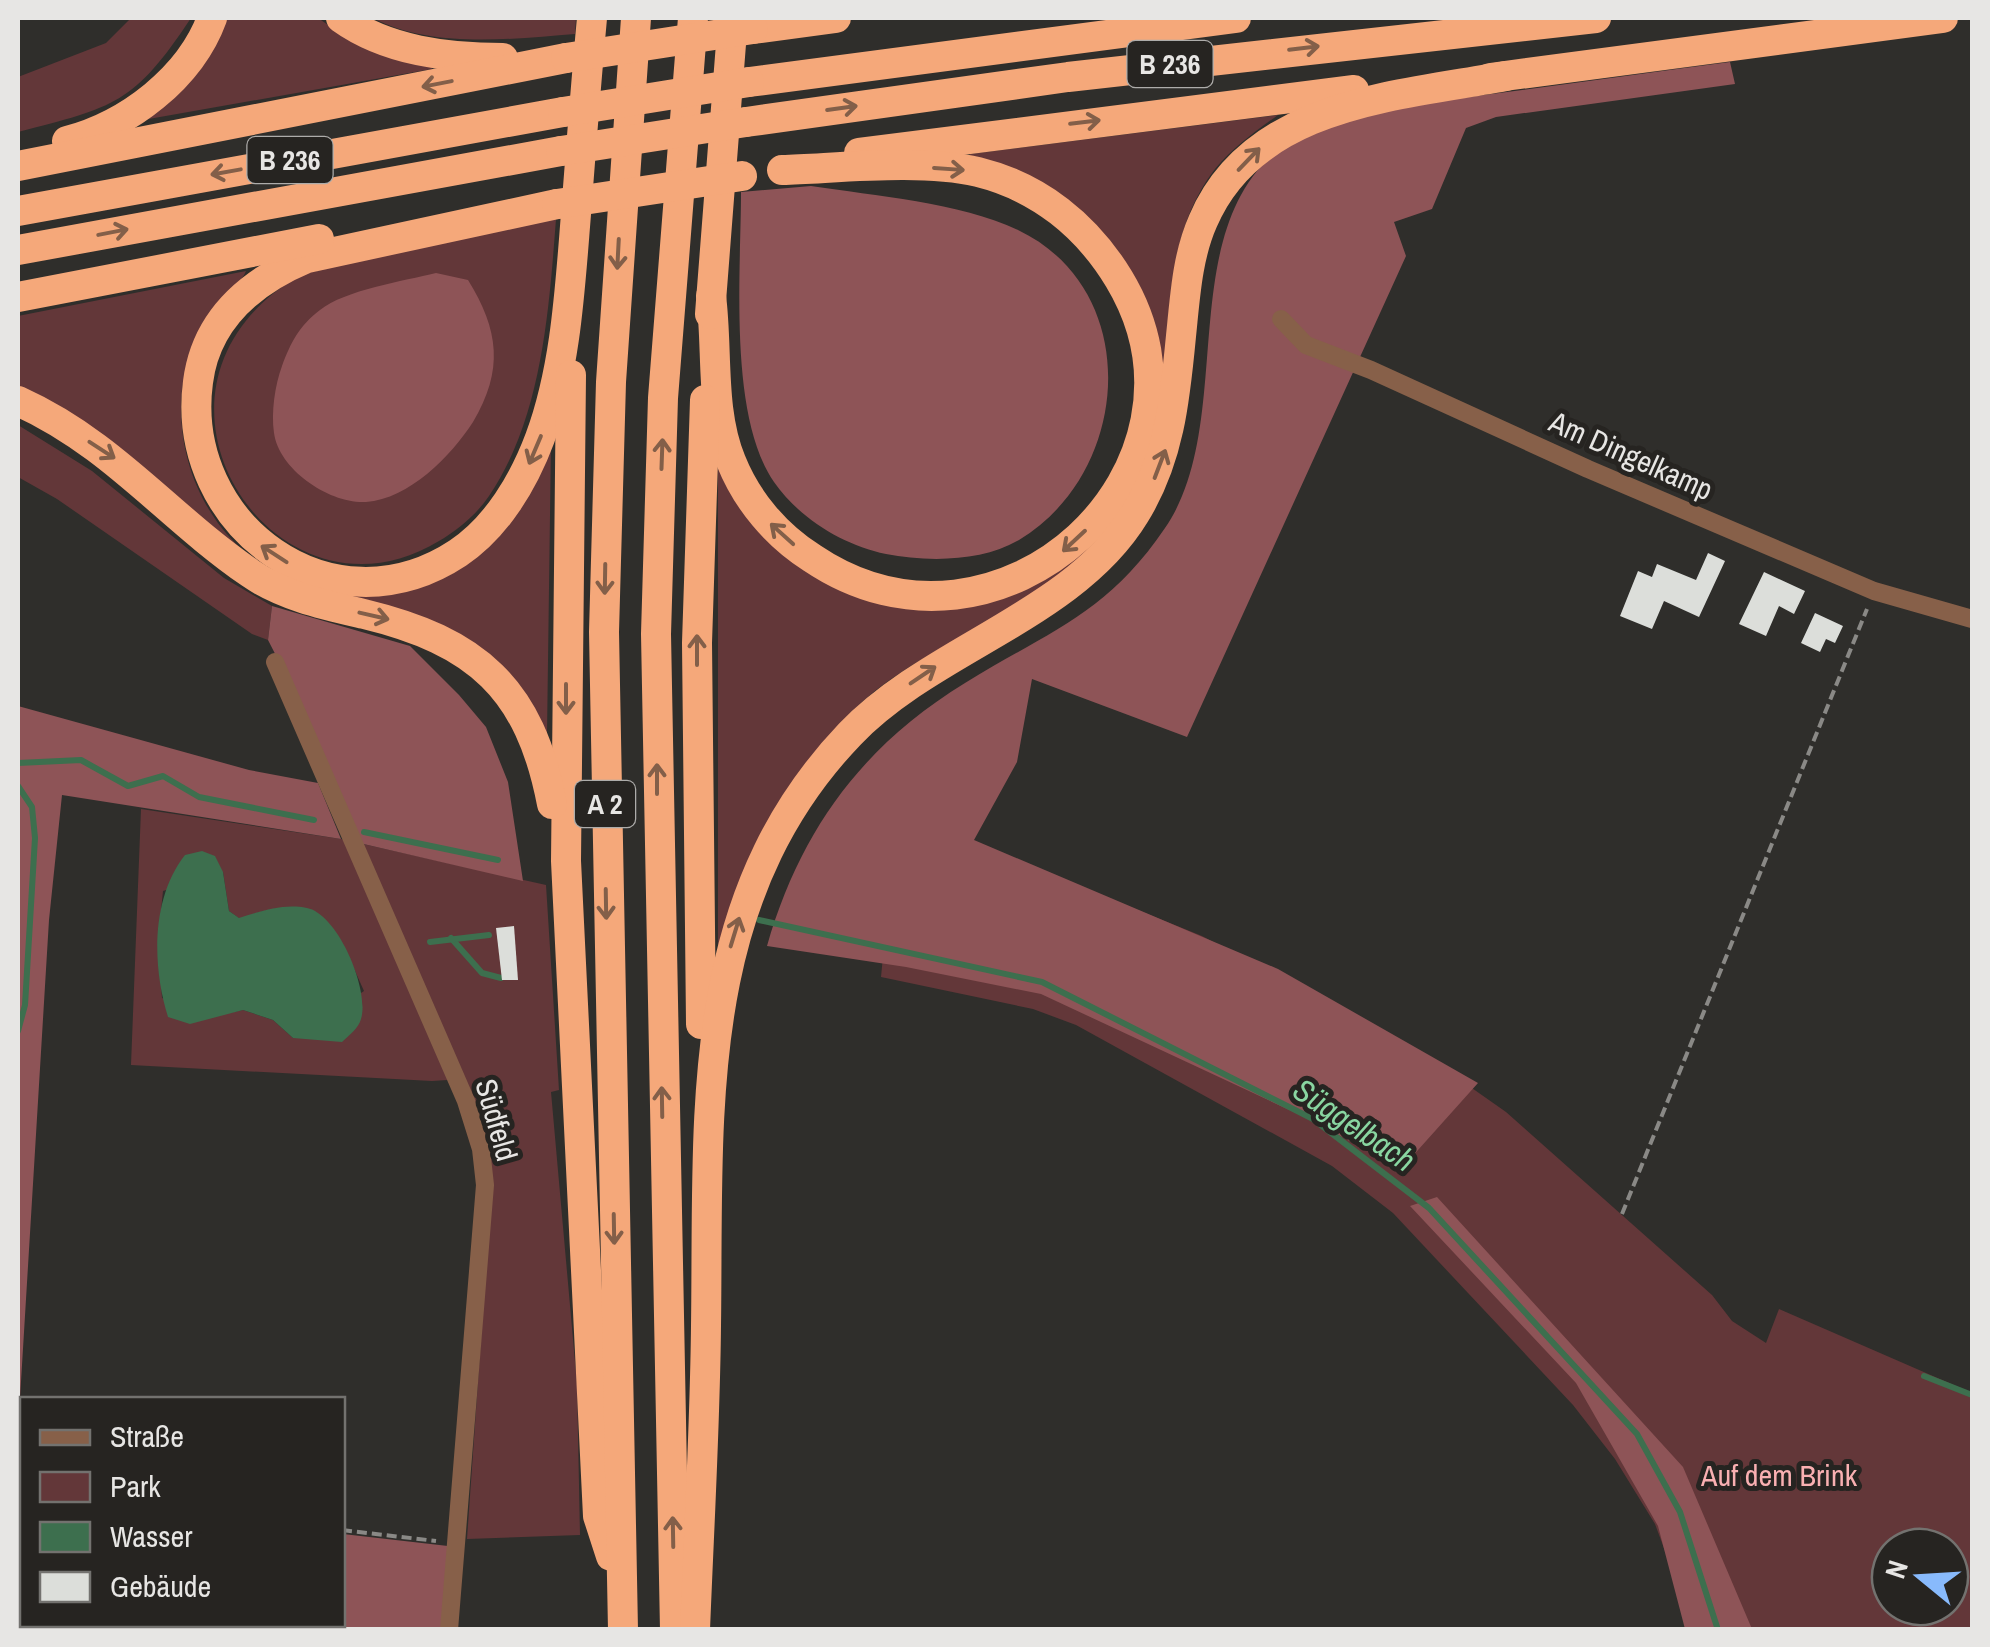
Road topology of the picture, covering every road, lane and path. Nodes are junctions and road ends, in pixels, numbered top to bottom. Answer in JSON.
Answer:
{"nodes":[{"id":1,"x":212,"y":18,"type":"edge"},
{"id":2,"x":341,"y":18,"type":"edge"},
{"id":3,"x":592,"y":18,"type":"edge"},
{"id":4,"x":636,"y":18,"type":"edge"},
{"id":5,"x":693,"y":18,"type":"edge"},
{"id":6,"x":836,"y":18,"type":"edge"},
{"id":7,"x":1236,"y":18,"type":"edge"},
{"id":8,"x":1596,"y":18,"type":"edge"},
{"id":9,"x":1943,"y":18,"type":"edge"},
{"id":10,"x":743,"y":23,"type":"edge"},
{"id":11,"x":566,"y":58,"type":"junction"},
{"id":12,"x":1506,"y":76,"type":"junction"},
{"id":13,"x":18,"y":152,"type":"edge"},
{"id":14,"x":18,"y":166,"type":"edge"},
{"id":15,"x":782,"y":170,"type":"junction"},
{"id":16,"x":557,"y":204,"type":"junction"},
{"id":17,"x":18,"y":211,"type":"edge"},
{"id":18,"x":18,"y":250,"type":"edge"},
{"id":19,"x":570,"y":286,"type":"junction"},
{"id":20,"x":711,"y":296,"type":"junction"},
{"id":21,"x":18,"y":297,"type":"edge"},
{"id":22,"x":1281,"y":319,"type":"dead end"},
{"id":23,"x":18,"y":402,"type":"edge"},
{"id":24,"x":1874,"y":591,"type":"junction"},
{"id":25,"x":1972,"y":619,"type":"edge"},
{"id":26,"x":275,"y":662,"type":"dead end"},
{"id":27,"x":566,"y":861,"type":"junction"},
{"id":28,"x":709,"y":1096,"type":"junction"},
{"id":29,"x":1622,"y":1214,"type":"dead end"},
{"id":30,"x":345,"y":1530,"type":"edge"},
{"id":31,"x":456,"y":1543,"type":"junction"},
{"id":32,"x":622,"y":1592,"type":"junction"},
{"id":33,"x":449,"y":1630,"type":"edge"},
{"id":34,"x":623,"y":1630,"type":"edge"},
{"id":35,"x":675,"y":1630,"type":"edge"},
{"id":36,"x":696,"y":1630,"type":"edge"}],
"edges":[{"from":1,"to":13,"type":"highway"},
{"from":2,"to":11,"type":"highway"},
{"from":3,"to":19,"type":"highway"},
{"from":4,"to":32,"type":"highway","number":"A 2","one_way":true},
{"from":35,"to":5,"type":"highway","number":"A 2","one_way":true},
{"from":6,"to":10,"type":"highway"},
{"from":7,"to":17,"type":"highway","number":"B 236","one_way":true,"bridge":true},
{"from":18,"to":8,"type":"highway","number":"B 236","one_way":true,"bridge":true},
{"from":9,"to":12,"type":"highway"},
{"from":10,"to":11,"type":"highway","bridge":true},
{"from":10,"to":20,"type":"highway"},
{"from":11,"to":14,"type":"highway","one_way":true},
{"from":15,"to":12,"type":"highway","one_way":true},
{"from":28,"to":12,"type":"highway","one_way":true},
{"from":15,"to":16,"type":"highway","bridge":true},
{"from":15,"to":20,"type":"highway","one_way":true},
{"from":19,"to":16,"type":"highway","one_way":true},
{"from":16,"to":21,"type":"highway"},
{"from":19,"to":27,"type":"highway","one_way":true},
{"from":28,"to":20,"type":"highway","one_way":true},
{"from":22,"to":24,"type":"street","name":"Am Dingelkamp"},
{"from":23,"to":27,"type":"highway","one_way":true},
{"from":24,"to":25,"type":"street","name":"Am Dingelkamp"},
{"from":24,"to":29,"type":"path"},
{"from":26,"to":31,"type":"street","name":"Südfeld"},
{"from":27,"to":32,"type":"highway"},
{"from":28,"to":36,"type":"highway"},
{"from":30,"to":31,"type":"path"},
{"from":31,"to":33,"type":"street","name":"Südfeld"},
{"from":32,"to":34,"type":"highway","number":"A 2"}]}
